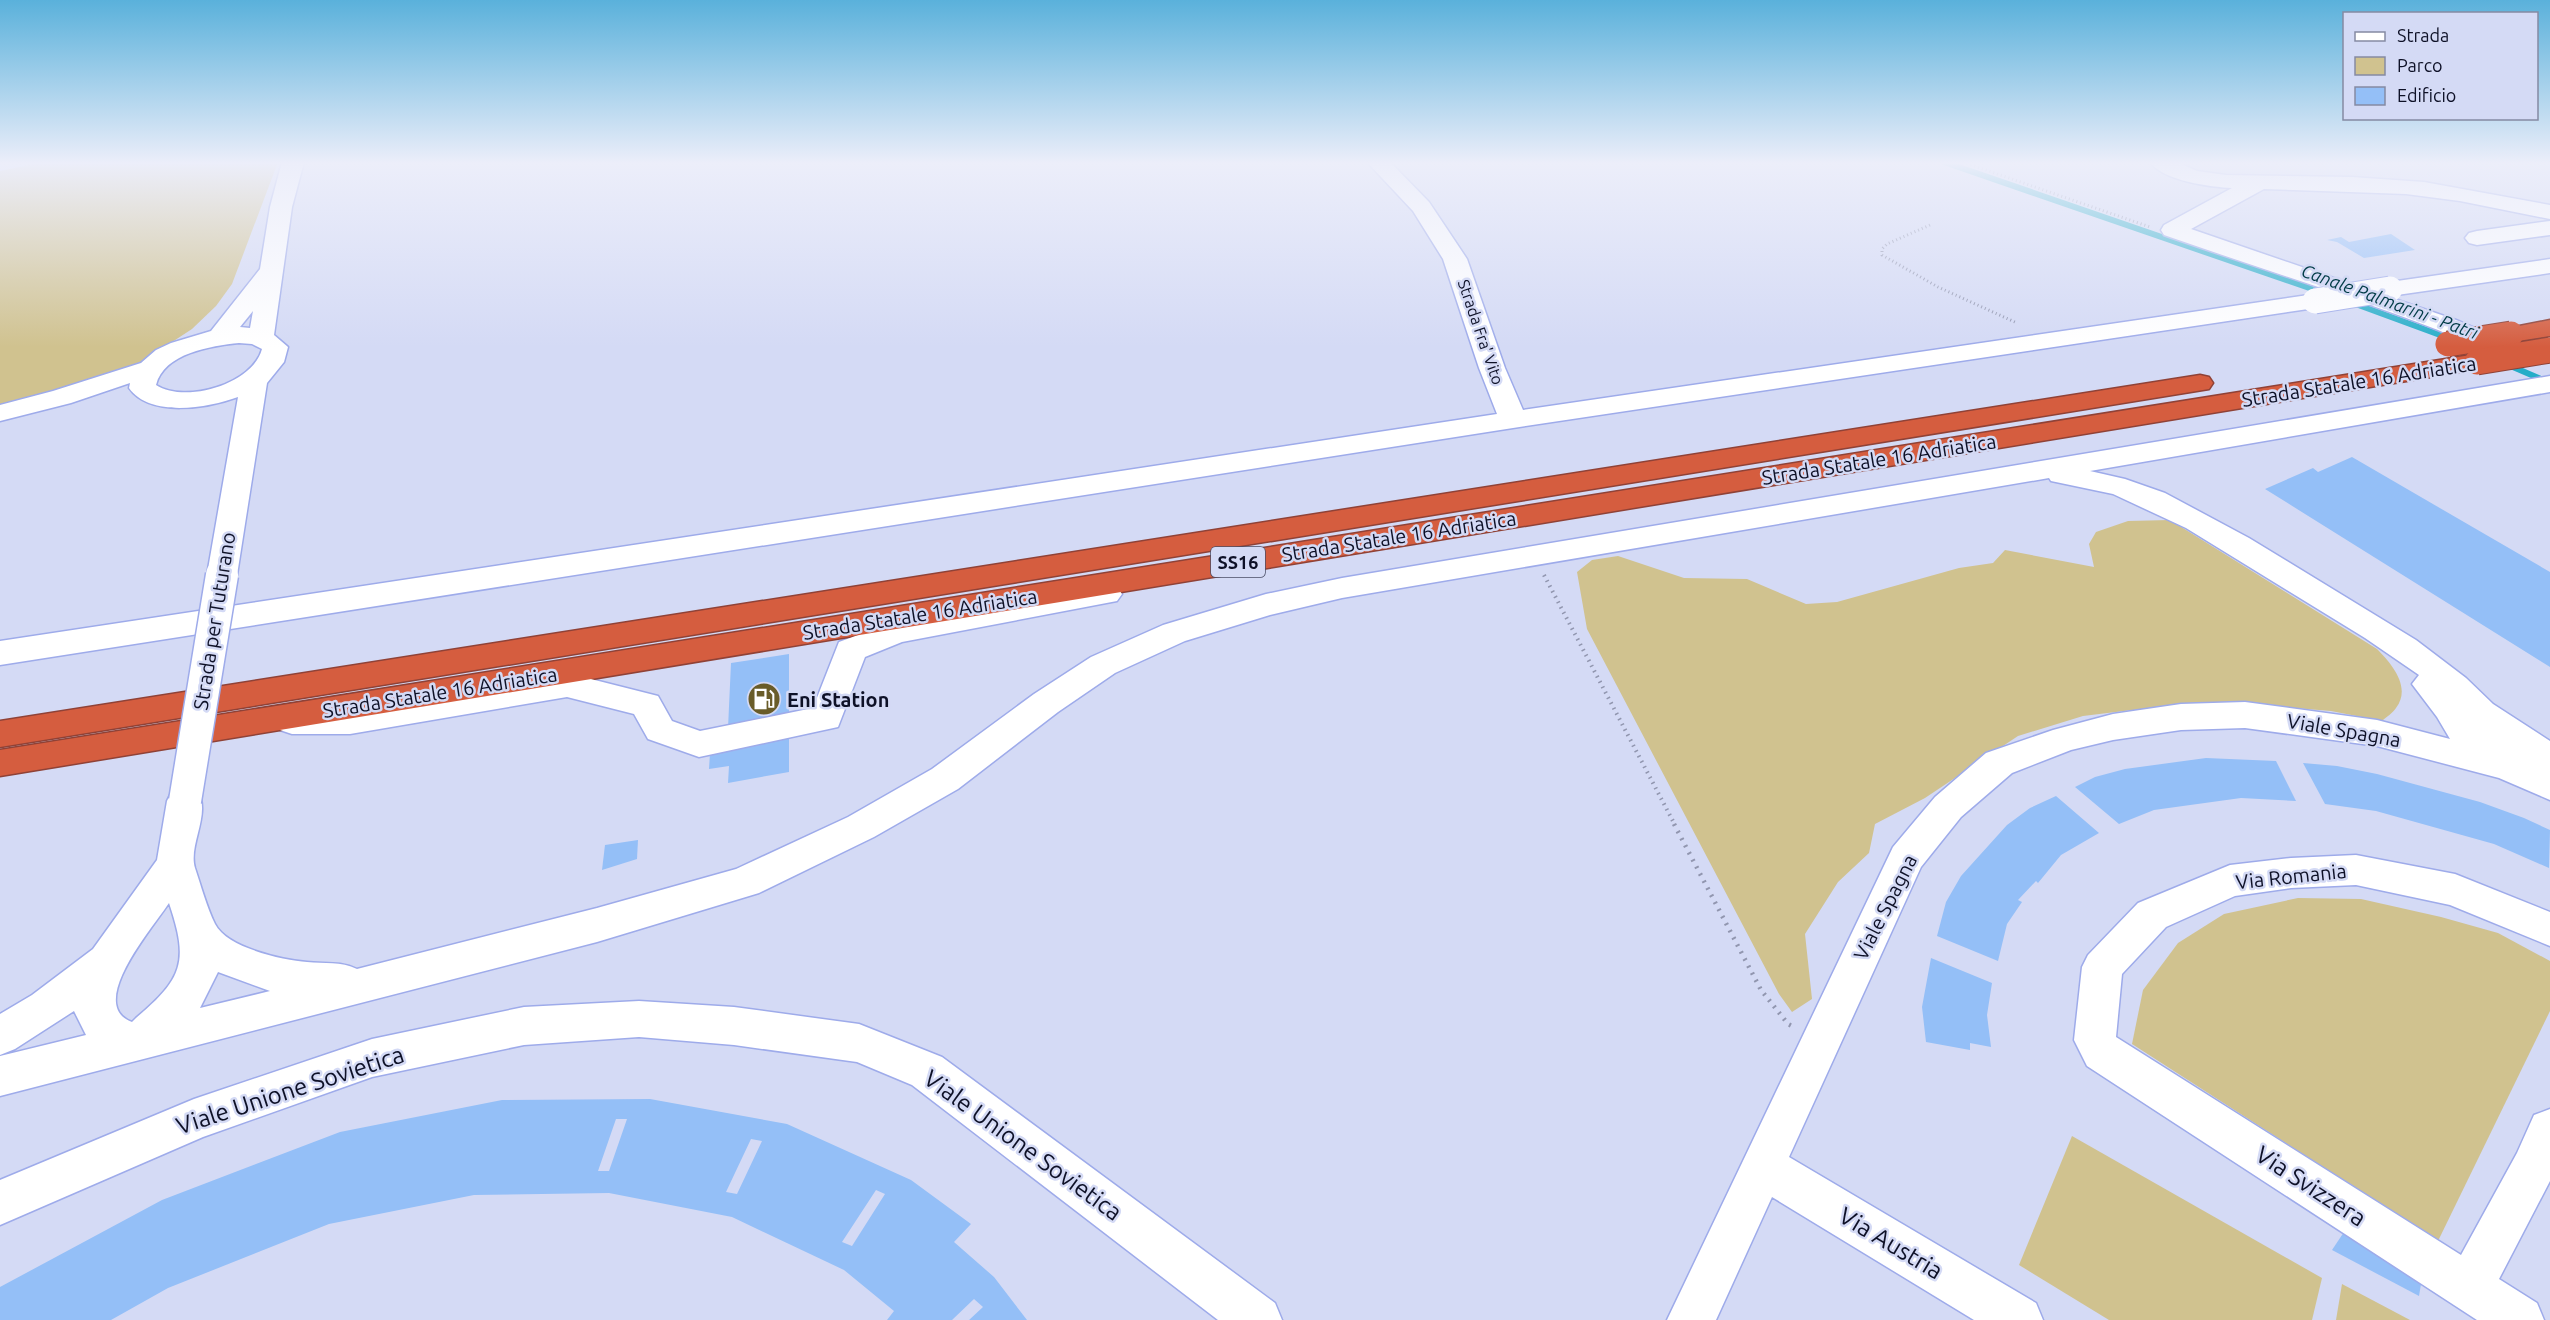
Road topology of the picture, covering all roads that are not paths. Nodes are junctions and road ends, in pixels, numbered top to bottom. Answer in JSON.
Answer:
{"nodes":[{"id":1,"x":280,"y":224,"type":"edge"},
{"id":2,"x":1433,"y":224,"type":"edge"},
{"id":3,"x":2184,"y":224,"type":"edge"},
{"id":4,"x":2550,"y":228,"type":"edge"},
{"id":5,"x":2477,"y":238,"type":"dead end"},
{"id":6,"x":2550,"y":266,"type":"edge"},
{"id":7,"x":273,"y":268,"type":"junction"},
{"id":8,"x":2550,"y":328,"type":"edge"},
{"id":9,"x":220,"y":337,"type":"junction"},
{"id":10,"x":261,"y":338,"type":"junction"},
{"id":11,"x":2550,"y":350,"type":"edge"},
{"id":12,"x":144,"y":379,"type":"junction"},
{"id":13,"x":254,"y":379,"type":"junction"},
{"id":14,"x":2543,"y":380,"type":"edge"},
{"id":15,"x":194,"y":400,"type":"junction"},
{"id":16,"x":0,"y":413,"type":"edge"},
{"id":17,"x":1513,"y":420,"type":"junction"},
{"id":18,"x":245,"y":436,"type":"junction"},
{"id":19,"x":2113,"y":459,"type":"junction"},
{"id":20,"x":2035,"y":472,"type":"junction"},
{"id":21,"x":2168,"y":479,"type":"junction"},
{"id":22,"x":1167,"y":574,"type":"junction"},
{"id":23,"x":2396,"y":642,"type":"junction"},
{"id":24,"x":0,"y":653,"type":"edge"},
{"id":25,"x":2418,"y":670,"type":"junction"},
{"id":26,"x":2476,"y":708,"type":"junction"},
{"id":27,"x":257,"y":721,"type":"junction"},
{"id":28,"x":0,"y":734,"type":"edge"},
{"id":29,"x":2400,"y":739,"type":"junction"},
{"id":30,"x":2550,"y":759,"type":"edge"},
{"id":31,"x":0,"y":763,"type":"edge"},
{"id":32,"x":2500,"y":765,"type":"junction"},
{"id":33,"x":2550,"y":786,"type":"edge"},
{"id":34,"x":175,"y":864,"type":"junction"},
{"id":35,"x":2550,"y":929,"type":"edge"},
{"id":36,"x":199,"y":936,"type":"junction"},
{"id":37,"x":107,"y":961,"type":"junction"},
{"id":38,"x":389,"y":979,"type":"junction"},
{"id":39,"x":0,"y":1036,"type":"edge"},
{"id":40,"x":137,"y":1043,"type":"junction"},
{"id":41,"x":2102,"y":1052,"type":"joint"},
{"id":42,"x":0,"y":1076,"type":"edge"},
{"id":43,"x":2544,"y":1157,"type":"edge"},
{"id":44,"x":1762,"y":1166,"type":"junction"},
{"id":45,"x":0,"y":1203,"type":"edge"},
{"id":46,"x":2469,"y":1287,"type":"junction"},
{"id":47,"x":1258,"y":1320,"type":"edge"},
{"id":48,"x":1691,"y":1320,"type":"edge"},
{"id":49,"x":2019,"y":1320,"type":"edge"},
{"id":50,"x":2520,"y":1320,"type":"edge"}],
"edges":[{"from":1,"to":7,"type":"street"},
{"from":2,"to":17,"type":"street","name":"Strada Fra' Vito"},
{"from":3,"to":14,"type":"street"},
{"from":4,"to":5,"type":"street"},
{"from":6,"to":17,"type":"street","bridge":true},
{"from":7,"to":9,"type":"street"},
{"from":7,"to":10,"type":"street"},
{"from":8,"to":28,"type":"highway","name":"Strada Statale 16 Adriatica","number":"SS16","bridge":true},
{"from":9,"to":10,"type":"street"},
{"from":9,"to":12,"type":"street"},
{"from":10,"to":13,"type":"street"},
{"from":11,"to":22,"type":"highway","name":"Strada Statale 16 Adriatica","number":"SS16","bridge":true},
{"from":12,"to":15,"type":"street"},
{"from":12,"to":16,"type":"street"},
{"from":13,"to":15,"type":"street"},
{"from":13,"to":18,"type":"street","name":"Strada per Tuturano"},
{"from":14,"to":21,"type":"street"},
{"from":15,"to":18,"type":"street"},
{"from":17,"to":24,"type":"street"},
{"from":18,"to":34,"type":"street","name":"Strada per Tuturano","bridge":true},
{"from":19,"to":20,"type":"street"},
{"from":19,"to":21,"type":"street"},
{"from":19,"to":21,"type":"street"},
{"from":20,"to":21,"type":"street"},
{"from":20,"to":38,"type":"street"},
{"from":21,"to":23,"type":"street"},
{"from":22,"to":27,"type":"highway","name":"Strada Statale 16 Adriatica","number":"SS16"},
{"from":22,"to":27,"type":"street"},
{"from":23,"to":25,"type":"street"},
{"from":23,"to":26,"type":"street"},
{"from":25,"to":29,"type":"street"},
{"from":25,"to":32,"type":"street"},
{"from":26,"to":30,"type":"street"},
{"from":26,"to":32,"type":"street"},
{"from":27,"to":31,"type":"highway","name":"Strada Statale 16 Adriatica","number":"SS16"},
{"from":29,"to":32,"type":"street","name":"Viale Spagna"},
{"from":29,"to":44,"type":"street","name":"Viale Spagna"},
{"from":32,"to":33,"type":"street"},
{"from":34,"to":36,"type":"street"},
{"from":34,"to":37,"type":"street"},
{"from":35,"to":41,"type":"street","name":"Via Romania"},
{"from":36,"to":38,"type":"street"},
{"from":36,"to":40,"type":"street"},
{"from":37,"to":39,"type":"street"},
{"from":37,"to":40,"type":"street"},
{"from":38,"to":40,"type":"street"},
{"from":40,"to":42,"type":"street"},
{"from":41,"to":46,"type":"street","name":"Via Svizzera"},
{"from":43,"to":46,"type":"street"},
{"from":44,"to":48,"type":"street","name":"Viale Spagna"},
{"from":44,"to":49,"type":"street","name":"Via Austria"},
{"from":45,"to":47,"type":"street","name":"Viale Unione Sovietica"},
{"from":46,"to":50,"type":"street","name":"Via Svizzera"}]}
